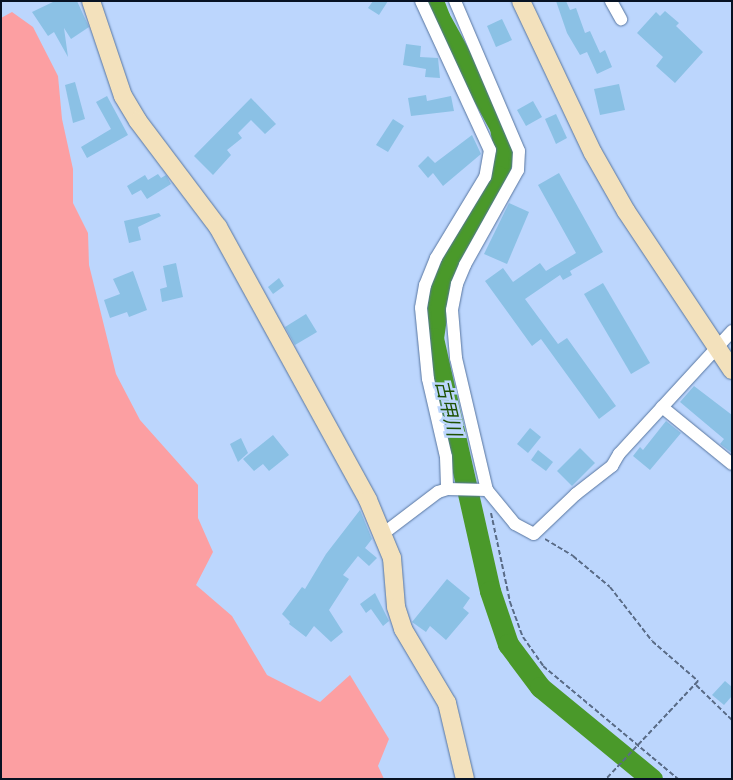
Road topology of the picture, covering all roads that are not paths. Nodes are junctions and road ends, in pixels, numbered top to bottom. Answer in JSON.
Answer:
{"nodes":[{"id":1,"x":90,"y":1,"type":"edge"},
{"id":2,"x":421,"y":1,"type":"edge"},
{"id":3,"x":455,"y":1,"type":"edge"},
{"id":4,"x":521,"y":1,"type":"edge"},
{"id":5,"x":611,"y":1,"type":"edge"},
{"id":6,"x":621,"y":19,"type":"dead end"},
{"id":7,"x":732,"y":331,"type":"edge"},
{"id":8,"x":716,"y":346,"type":"junction"},
{"id":9,"x":732,"y":370,"type":"edge"},
{"id":10,"x":662,"y":407,"type":"junction"},
{"id":11,"x":732,"y":464,"type":"edge"},
{"id":12,"x":452,"y":490,"type":"junction"},
{"id":13,"x":487,"y":494,"type":"junction"},
{"id":14,"x":384,"y":532,"type":"junction"},
{"id":15,"x":465,"y":779,"type":"edge"}],
"edges":[{"from":1,"to":14,"type":"street"},
{"from":2,"to":12,"type":"street"},
{"from":3,"to":13,"type":"street"},
{"from":4,"to":8,"type":"street"},
{"from":5,"to":6,"type":"street"},
{"from":7,"to":8,"type":"street"},
{"from":8,"to":9,"type":"street"},
{"from":8,"to":10,"type":"street"},
{"from":10,"to":11,"type":"street"},
{"from":10,"to":13,"type":"street"},
{"from":12,"to":13,"type":"street"},
{"from":12,"to":14,"type":"street"},
{"from":14,"to":15,"type":"street"}]}
